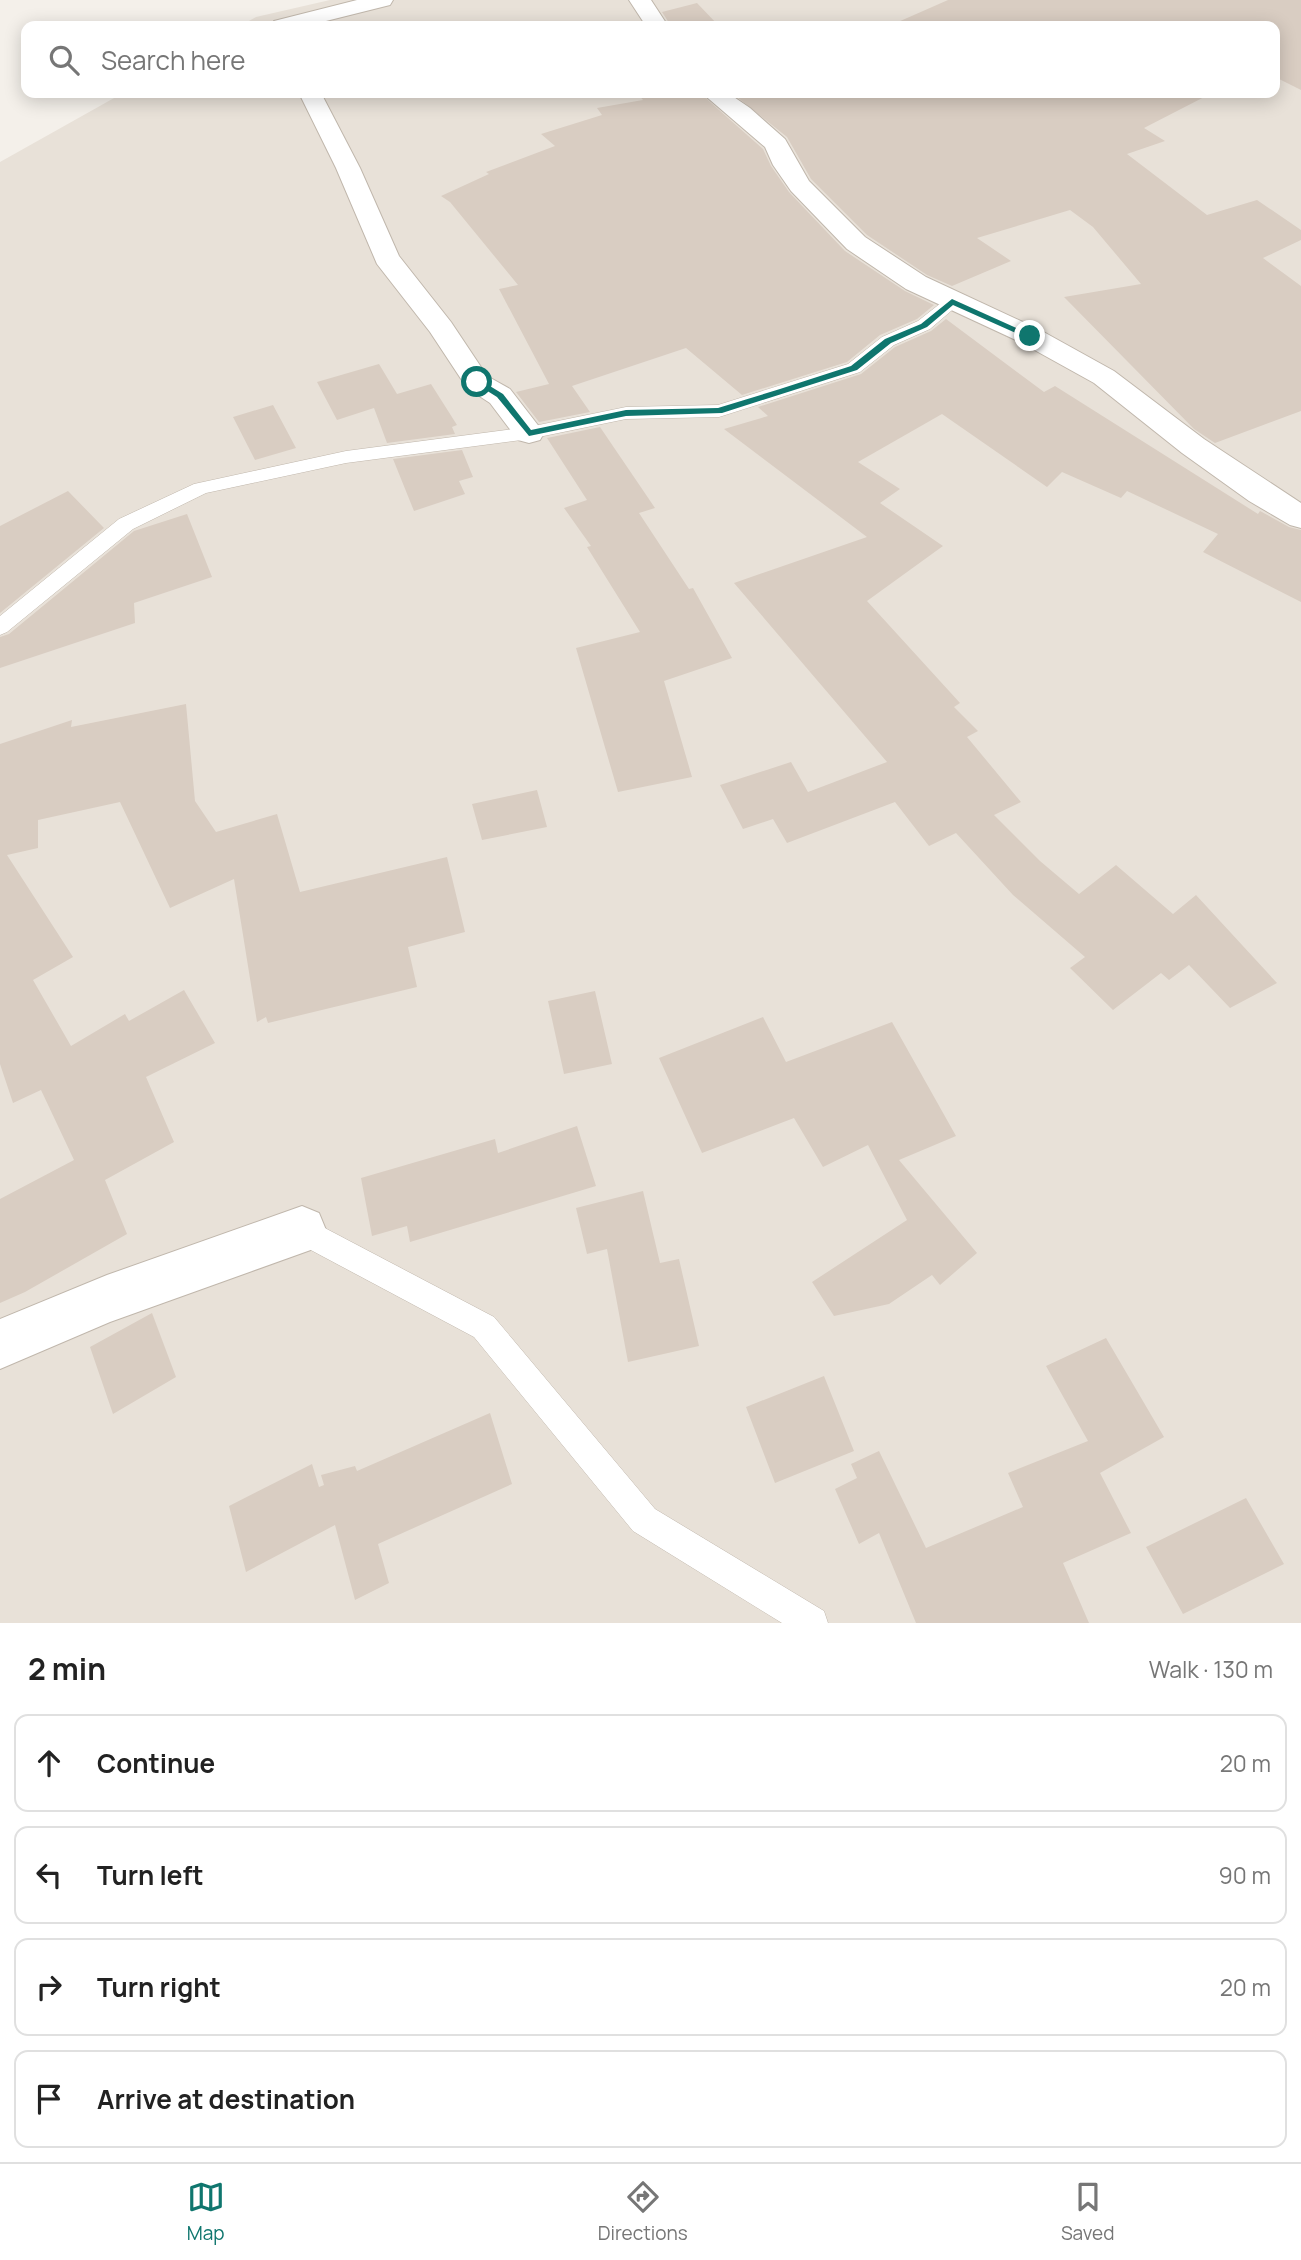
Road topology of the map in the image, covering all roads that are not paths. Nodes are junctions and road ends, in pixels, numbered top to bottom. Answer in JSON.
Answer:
{"nodes":[{"id":1,"x":382,"y":0,"type":"edge"},
{"id":2,"x":640,"y":0,"type":"edge"},
{"id":3,"x":301,"y":21,"type":"edge"},
{"id":4,"x":654,"y":21,"type":"edge"},
{"id":5,"x":313,"y":98,"type":"edge"},
{"id":6,"x":720,"y":98,"type":"edge"},
{"id":7,"x":952,"y":302,"type":"junction"},
{"id":8,"x":529,"y":433,"type":"junction"},
{"id":9,"x":1301,"y":517,"type":"edge"},
{"id":10,"x":0,"y":626,"type":"edge"},
{"id":11,"x":302,"y":1230,"type":"joint"},
{"id":12,"x":0,"y":1344,"type":"edge"},
{"id":13,"x":812,"y":1623,"type":"edge"}],
"edges":[{"from":1,"to":3,"type":"street"},
{"from":2,"to":4,"type":"street"},
{"from":5,"to":8,"type":"street"},
{"from":6,"to":7,"type":"street"},
{"from":7,"to":8,"type":"lane"},
{"from":7,"to":9,"type":"street"},
{"from":8,"to":10,"type":"lane"},
{"from":11,"to":12,"type":"street"},
{"from":11,"to":13,"type":"lane"}]}
